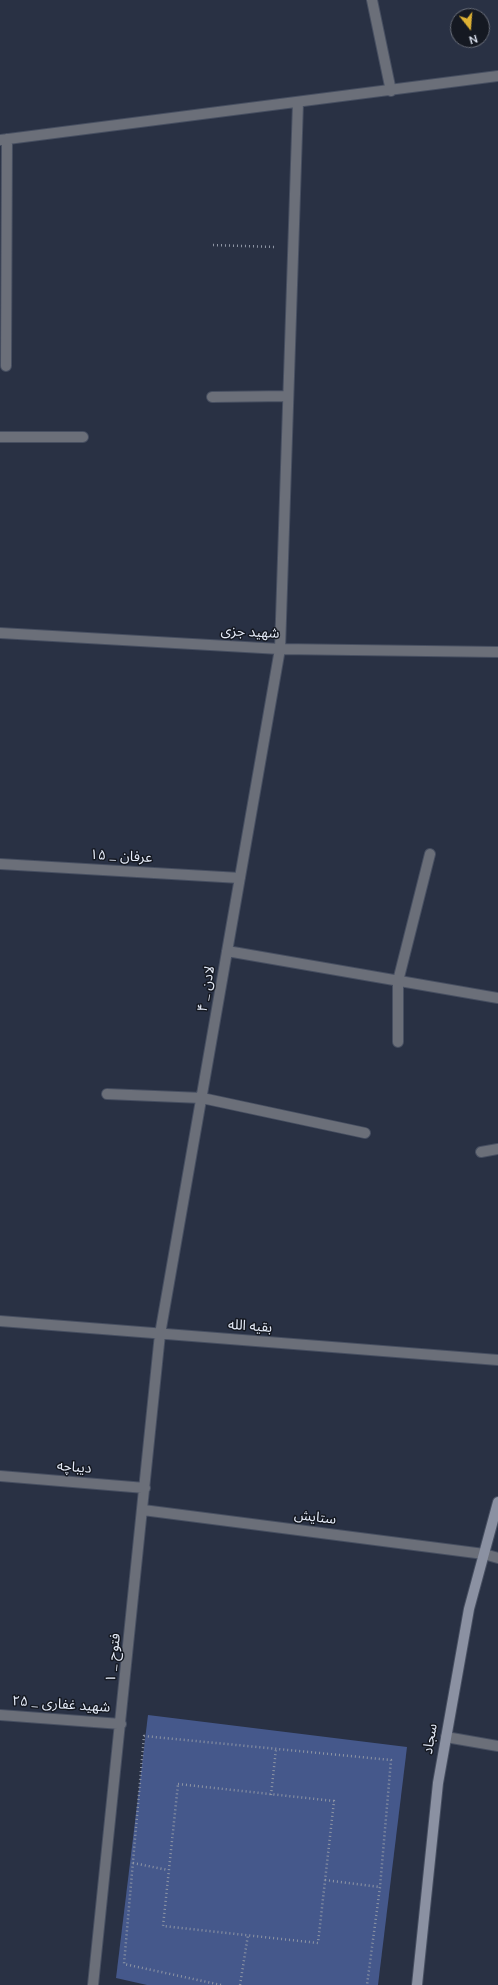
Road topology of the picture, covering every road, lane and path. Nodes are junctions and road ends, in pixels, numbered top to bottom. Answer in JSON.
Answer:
{"nodes":[{"id":1,"x":372,"y":0,"type":"edge"},
{"id":2,"x":498,"y":76,"type":"edge"},
{"id":3,"x":391,"y":91,"type":"junction"},
{"id":4,"x":298,"y":103,"type":"junction"},
{"id":5,"x":4,"y":140,"type":"edge"},
{"id":6,"x":213,"y":245,"type":"dead end"},
{"id":7,"x":294,"y":248,"type":"junction"},
{"id":8,"x":3,"y":274,"type":"edge"},
{"id":9,"x":6,"y":366,"type":"dead end"},
{"id":10,"x":288,"y":396,"type":"junction"},
{"id":11,"x":212,"y":398,"type":"dead end"},
{"id":12,"x":0,"y":437,"type":"edge"},
{"id":13,"x":83,"y":437,"type":"dead end"},
{"id":14,"x":0,"y":633,"type":"edge"},
{"id":15,"x":280,"y":649,"type":"junction"},
{"id":16,"x":498,"y":652,"type":"edge"},
{"id":17,"x":430,"y":854,"type":"dead end"},
{"id":18,"x":0,"y":864,"type":"edge"},
{"id":19,"x":240,"y":878,"type":"junction"},
{"id":20,"x":227,"y":951,"type":"junction"},
{"id":21,"x":398,"y":981,"type":"junction"},
{"id":22,"x":498,"y":998,"type":"edge"},
{"id":23,"x":398,"y":1042,"type":"dead end"},
{"id":24,"x":108,"y":1094,"type":"dead end"},
{"id":25,"x":202,"y":1098,"type":"junction"},
{"id":26,"x":365,"y":1133,"type":"dead end"},
{"id":27,"x":498,"y":1149,"type":"edge"},
{"id":28,"x":481,"y":1152,"type":"dead end"},
{"id":29,"x":0,"y":1322,"type":"edge"},
{"id":30,"x":160,"y":1334,"type":"junction"},
{"id":31,"x":498,"y":1360,"type":"edge"},
{"id":32,"x":0,"y":1476,"type":"edge"},
{"id":33,"x":145,"y":1488,"type":"junction"},
{"id":34,"x":498,"y":1502,"type":"edge"},
{"id":35,"x":143,"y":1510,"type":"junction"},
{"id":36,"x":484,"y":1554,"type":"junction"},
{"id":37,"x":498,"y":1558,"type":"edge"},
{"id":38,"x":0,"y":1715,"type":"edge"},
{"id":39,"x":121,"y":1724,"type":"junction"},
{"id":40,"x":446,"y":1737,"type":"junction"},
{"id":41,"x":498,"y":1746,"type":"edge"},
{"id":42,"x":276,"y":1749,"type":"junction"},
{"id":43,"x":271,"y":1795,"type":"junction"},
{"id":44,"x":133,"y":1863,"type":"junction"},
{"id":45,"x":168,"y":1870,"type":"junction"},
{"id":46,"x":325,"y":1880,"type":"junction"},
{"id":47,"x":380,"y":1887,"type":"junction"},
{"id":48,"x":248,"y":1935,"type":"junction"},
{"id":49,"x":93,"y":1985,"type":"edge"},
{"id":50,"x":221,"y":1985,"type":"edge"},
{"id":51,"x":240,"y":1985,"type":"edge"},
{"id":52,"x":367,"y":1985,"type":"edge"},
{"id":53,"x":417,"y":1985,"type":"edge"}],
"edges":[{"from":1,"to":3,"type":"street"},
{"from":2,"to":3,"type":"street"},
{"from":3,"to":4,"type":"street"},
{"from":4,"to":5,"type":"street"},
{"from":4,"to":7,"type":"street","name":"لادن _ ۴"},
{"from":5,"to":8,"type":"street"},
{"from":6,"to":7,"type":"path"},
{"from":7,"to":10,"type":"street","name":"لادن _ ۴"},
{"from":8,"to":9,"type":"street"},
{"from":10,"to":11,"type":"street"},
{"from":10,"to":15,"type":"street","name":"لادن _ ۴"},
{"from":12,"to":13,"type":"street"},
{"from":14,"to":15,"type":"street","name":"شهید جزی"},
{"from":15,"to":16,"type":"street","name":"شهید جزی"},
{"from":15,"to":19,"type":"street","name":"لادن _ ۴"},
{"from":17,"to":21,"type":"street"},
{"from":18,"to":19,"type":"street","name":"عرفان _ ۱۵"},
{"from":19,"to":20,"type":"street","name":"لادن _ ۴"},
{"from":20,"to":21,"type":"street"},
{"from":20,"to":25,"type":"street","name":"لادن _ ۴"},
{"from":21,"to":22,"type":"street"},
{"from":21,"to":23,"type":"street"},
{"from":24,"to":25,"type":"street"},
{"from":25,"to":26,"type":"street"},
{"from":25,"to":30,"type":"street","name":"لادن _ ۴"},
{"from":27,"to":28,"type":"street"},
{"from":29,"to":30,"type":"street","name":"بقیه الله"},
{"from":30,"to":31,"type":"street","name":"بقیه الله"},
{"from":30,"to":33,"type":"street","name":"فتوح _ ۱"},
{"from":32,"to":33,"type":"street","name":"دیباچه"},
{"from":33,"to":35,"type":"street","name":"فتوح _ ۱"},
{"from":34,"to":36,"type":"street","name":"سجاد"},
{"from":35,"to":36,"type":"street","name":"ستایش"},
{"from":35,"to":39,"type":"street","name":"فتوح _ ۱"},
{"from":36,"to":37,"type":"street","name":"ستایش"},
{"from":36,"to":40,"type":"street","name":"سجاد"},
{"from":38,"to":39,"type":"street","name":"شهید غفاری _ ۲۵"},
{"from":39,"to":49,"type":"street","name":"فتوح _ ۱"},
{"from":40,"to":41,"type":"street"},
{"from":40,"to":53,"type":"street","name":"سجاد"},
{"from":42,"to":43,"type":"path"},
{"from":42,"to":44,"type":"path"},
{"from":42,"to":47,"type":"path"},
{"from":43,"to":45,"type":"path"},
{"from":43,"to":46,"type":"path"},
{"from":44,"to":45,"type":"path"},
{"from":44,"to":50,"type":"path"},
{"from":45,"to":48,"type":"path"},
{"from":46,"to":47,"type":"path"},
{"from":46,"to":48,"type":"path"},
{"from":47,"to":52,"type":"path"},
{"from":48,"to":51,"type":"path"}]}
